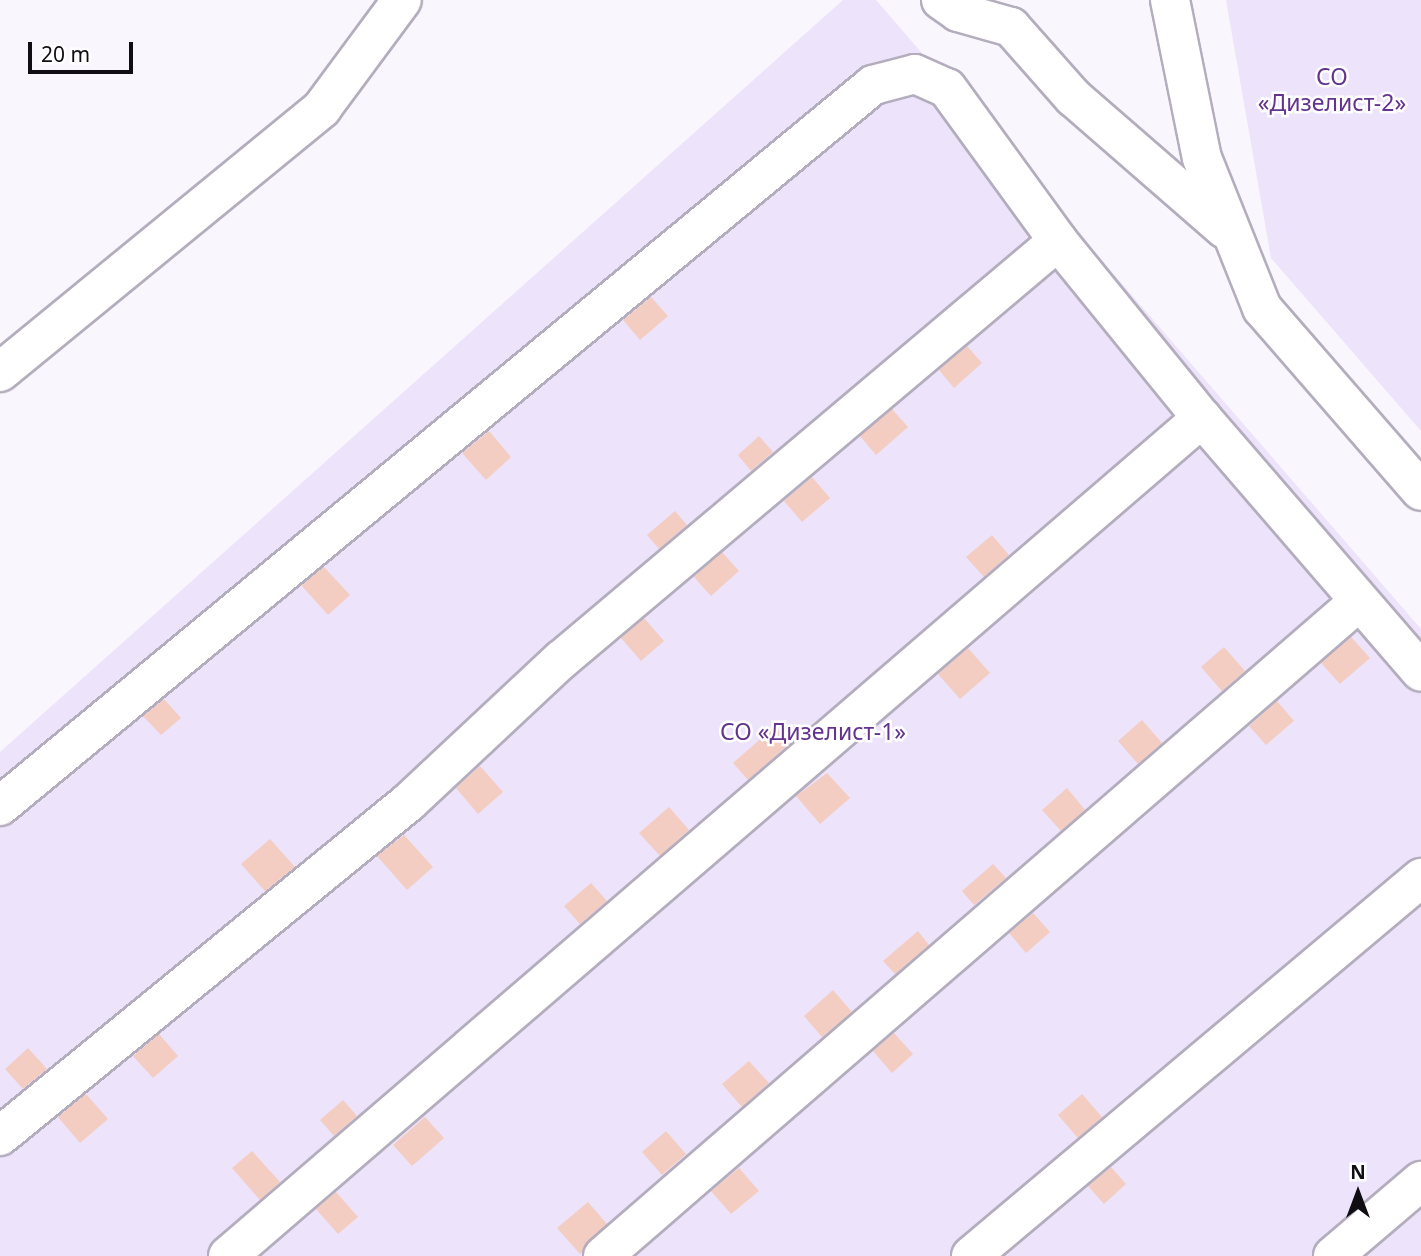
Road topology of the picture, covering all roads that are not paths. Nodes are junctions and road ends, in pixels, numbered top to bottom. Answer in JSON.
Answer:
{"nodes":[{"id":1,"x":402,"y":0,"type":"edge"},
{"id":2,"x":941,"y":0,"type":"edge"},
{"id":3,"x":1170,"y":0,"type":"edge"},
{"id":4,"x":1227,"y":230,"type":"junction"},
{"id":5,"x":1058,"y":241,"type":"junction"},
{"id":6,"x":0,"y":372,"type":"edge"},
{"id":7,"x":1202,"y":418,"type":"junction"},
{"id":8,"x":1421,"y":491,"type":"edge"},
{"id":9,"x":1357,"y":603,"type":"junction"},
{"id":10,"x":1421,"y":672,"type":"edge"},
{"id":11,"x":0,"y":806,"type":"edge"},
{"id":12,"x":1421,"y":878,"type":"edge"},
{"id":13,"x":0,"y":1136,"type":"edge"},
{"id":14,"x":1421,"y":1181,"type":"edge"},
{"id":15,"x":228,"y":1256,"type":"edge"},
{"id":16,"x":603,"y":1256,"type":"edge"},
{"id":17,"x":971,"y":1256,"type":"edge"},
{"id":18,"x":1333,"y":1256,"type":"edge"}],
"edges":[{"from":1,"to":6,"type":"lane"},
{"from":2,"to":4,"type":"lane"},
{"from":3,"to":4,"type":"lane"},
{"from":4,"to":8,"type":"lane"},
{"from":5,"to":7,"type":"lane"},
{"from":5,"to":11,"type":"lane"},
{"from":5,"to":13,"type":"lane"},
{"from":7,"to":9,"type":"lane"},
{"from":7,"to":15,"type":"lane"},
{"from":9,"to":10,"type":"lane"},
{"from":9,"to":16,"type":"lane"},
{"from":12,"to":17,"type":"lane"},
{"from":14,"to":18,"type":"lane"}]}
